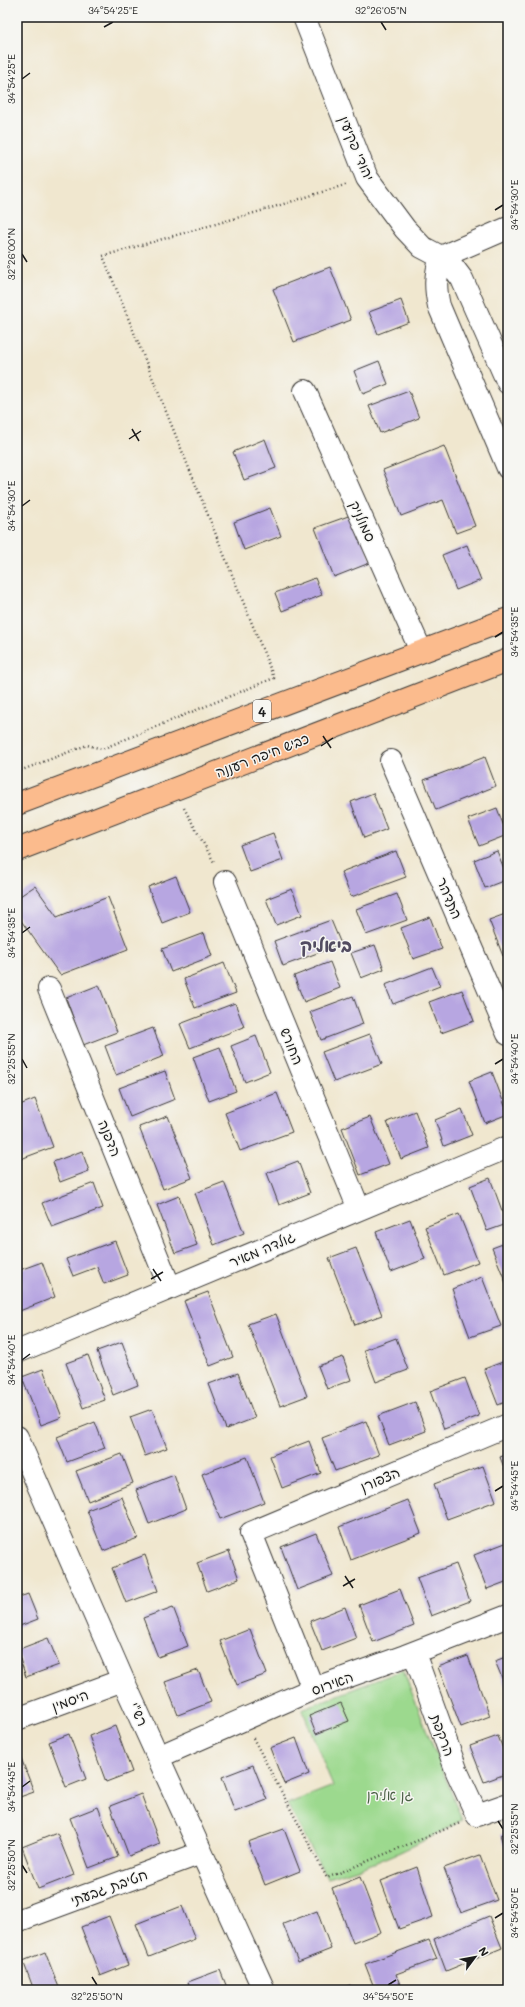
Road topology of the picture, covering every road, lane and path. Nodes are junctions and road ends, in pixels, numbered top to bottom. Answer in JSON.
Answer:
{"nodes":[{"id":1,"x":304,"y":17,"type":"edge"},
{"id":2,"x":367,"y":178,"type":"junction"},
{"id":3,"x":508,"y":228,"type":"edge"},
{"id":4,"x":441,"y":257,"type":"junction"},
{"id":5,"x":508,"y":383,"type":"edge"},
{"id":6,"x":305,"y":391,"type":"dead end"},
{"id":7,"x":508,"y":468,"type":"edge"},
{"id":8,"x":508,"y":612,"type":"edge"},
{"id":9,"x":499,"y":623,"type":"edge"},
{"id":10,"x":421,"y":652,"type":"junction"},
{"id":11,"x":508,"y":660,"type":"edge"},
{"id":12,"x":483,"y":670,"type":"junction"},
{"id":13,"x":508,"y":670,"type":"edge"},
{"id":14,"x":391,"y":761,"type":"dead end"},
{"id":15,"x":17,"y":772,"type":"edge"},
{"id":16,"x":17,"y":804,"type":"edge"},
{"id":17,"x":184,"y":808,"type":"dead end"},
{"id":18,"x":17,"y":850,"type":"edge"},
{"id":19,"x":225,"y":882,"type":"joint"},
{"id":20,"x":49,"y":988,"type":"dead end"},
{"id":21,"x":508,"y":1034,"type":"edge"},
{"id":22,"x":508,"y":1147,"type":"edge"},
{"id":23,"x":359,"y":1209,"type":"junction"},
{"id":24,"x":170,"y":1288,"type":"junction"},
{"id":25,"x":17,"y":1352,"type":"edge"},
{"id":26,"x":508,"y":1425,"type":"edge"},
{"id":27,"x":17,"y":1437,"type":"edge"},
{"id":28,"x":508,"y":1616,"type":"edge"},
{"id":29,"x":414,"y":1652,"type":"junction"},
{"id":30,"x":123,"y":1680,"type":"junction"},
{"id":31,"x":313,"y":1689,"type":"junction"},
{"id":32,"x":17,"y":1719,"type":"edge"},
{"id":33,"x":244,"y":1719,"type":"junction"},
{"id":34,"x":158,"y":1756,"type":"junction"},
{"id":35,"x":508,"y":1804,"type":"edge"},
{"id":36,"x":477,"y":1816,"type":"junction"},
{"id":37,"x":201,"y":1853,"type":"junction"},
{"id":38,"x":17,"y":1921,"type":"edge"},
{"id":39,"x":264,"y":1990,"type":"edge"}],
"edges":[{"from":1,"to":2,"type":"street","name":"יהודי פקיעין"},
{"from":2,"to":4,"type":"street","name":"יהודי פקיעין"},
{"from":2,"to":15,"type":"path"},
{"from":3,"to":4,"type":"street"},
{"from":4,"to":5,"type":"street","name":"יהודי פקיעין"},
{"from":4,"to":7,"type":"street"},
{"from":6,"to":10,"type":"street","name":"סמולניק"},
{"from":8,"to":9,"type":"highway"},
{"from":9,"to":10,"type":"highway","number":"4"},
{"from":10,"to":16,"type":"highway","number":"4"},
{"from":11,"to":12,"type":"highway","name":"כביש חיפה רעננה"},
{"from":12,"to":13,"type":"highway"},
{"from":12,"to":18,"type":"highway","name":"כביש חיפה רעננה"},
{"from":14,"to":21,"type":"street","name":"התדהר"},
{"from":17,"to":19,"type":"path"},
{"from":19,"to":23,"type":"street","name":"החורש"},
{"from":20,"to":24,"type":"street","name":"הדפנה"},
{"from":22,"to":23,"type":"street","name":"גולדה מאיר"},
{"from":23,"to":24,"type":"street","name":"גולדה מאיר"},
{"from":24,"to":25,"type":"street","name":"גולדה מאיר"},
{"from":26,"to":31,"type":"street","name":"הצפורן"},
{"from":27,"to":30,"type":"street","name":"רש\"י"},
{"from":28,"to":29,"type":"street","name":"האירוס"},
{"from":29,"to":31,"type":"street","name":"האירוס"},
{"from":29,"to":36,"type":"street","name":"הרקפת"},
{"from":30,"to":32,"type":"street","name":"היסמין"},
{"from":30,"to":34,"type":"street","name":"רש\"י"},
{"from":31,"to":33,"type":"street","name":"האירוס"},
{"from":33,"to":34,"type":"street","name":"האירוס"},
{"from":33,"to":36,"type":"path"},
{"from":34,"to":37,"type":"street","name":"רש\"י"},
{"from":35,"to":36,"type":"street"},
{"from":37,"to":38,"type":"street","name":"חטיבת גבעתי"},
{"from":37,"to":39,"type":"street","name":"רש\"י"}]}
